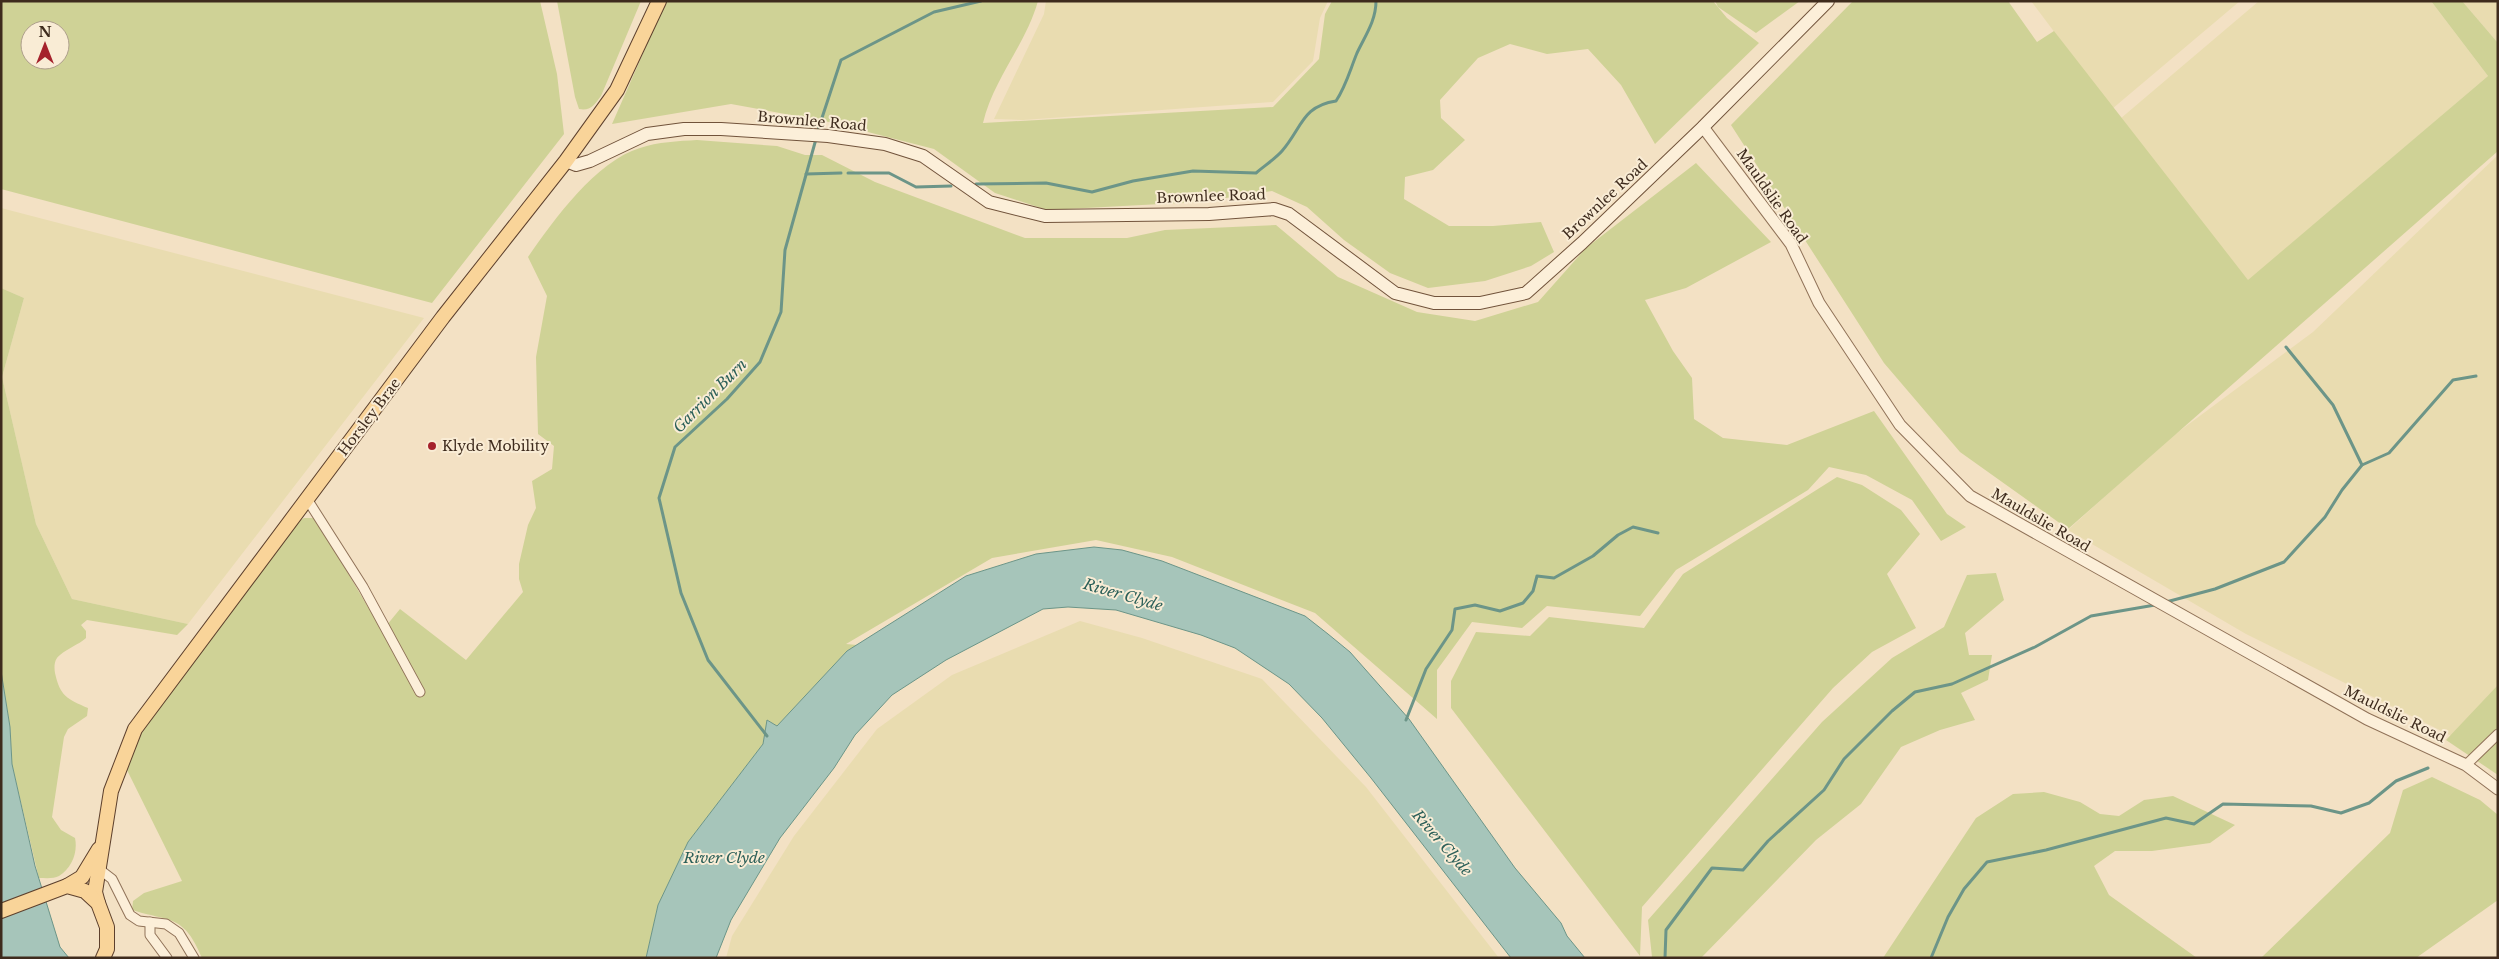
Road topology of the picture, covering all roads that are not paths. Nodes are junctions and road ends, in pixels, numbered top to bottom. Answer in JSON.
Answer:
{"nodes":[{"id":1,"x":659,"y":1,"type":"edge"},
{"id":2,"x":1828,"y":1,"type":"edge"},
{"id":3,"x":1703,"y":127,"type":"junction"},
{"id":4,"x":566,"y":161,"type":"junction"},
{"id":5,"x":307,"y":499,"type":"junction"},
{"id":6,"x":420,"y":692,"type":"dead end"},
{"id":7,"x":2498,"y":734,"type":"edge"},
{"id":8,"x":2466,"y":765,"type":"junction"},
{"id":9,"x":2498,"y":790,"type":"edge"},
{"id":10,"x":103,"y":841,"type":"junction"},
{"id":11,"x":99,"y":869,"type":"junction"},
{"id":12,"x":65,"y":887,"type":"junction"},
{"id":13,"x":98,"y":903,"type":"junction"},
{"id":14,"x":1,"y":910,"type":"edge"},
{"id":15,"x":150,"y":922,"type":"junction"},
{"id":16,"x":103,"y":958,"type":"edge"},
{"id":17,"x":167,"y":958,"type":"edge"},
{"id":18,"x":194,"y":958,"type":"edge"}],
"edges":[{"from":1,"to":4,"type":"main road","name":"Horsley Brae"},
{"from":2,"to":3,"type":"main road","name":"Brownlee Road"},
{"from":3,"to":4,"type":"main road","name":"Brownlee Road"},
{"from":3,"to":8,"type":"street","name":"Mauldslie Road"},
{"from":4,"to":5,"type":"main road","name":"Horsley Brae"},
{"from":5,"to":6,"type":"street"},
{"from":5,"to":10,"type":"main road","name":"Horsley Brae"},
{"from":7,"to":8,"type":"street"},
{"from":8,"to":9,"type":"street","name":"Mauldslie Road"},
{"from":10,"to":11,"type":"main road","name":"Horsley Brae"},
{"from":10,"to":12,"type":"main road","name":"Horsley Brae"},
{"from":11,"to":13,"type":"main road","name":"Horsley Brae"},
{"from":11,"to":15,"type":"street"},
{"from":12,"to":13,"type":"main road"},
{"from":12,"to":14,"type":"main road","name":"Horsley Brae"},
{"from":13,"to":16,"type":"main road","name":"Horsley Brae"},
{"from":15,"to":17,"type":"street"},
{"from":15,"to":18,"type":"street"}]}
